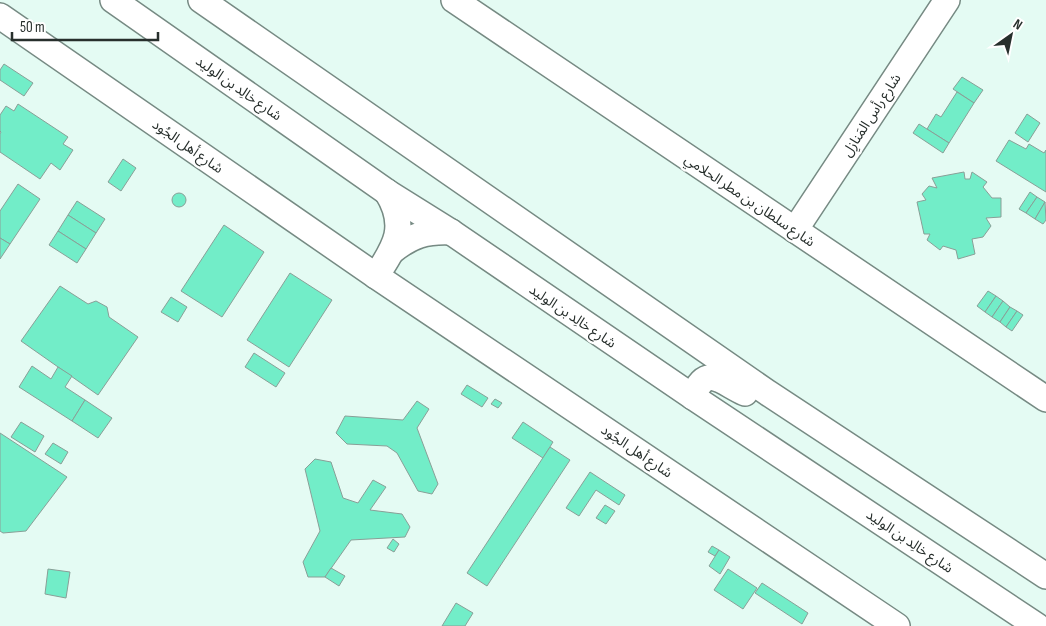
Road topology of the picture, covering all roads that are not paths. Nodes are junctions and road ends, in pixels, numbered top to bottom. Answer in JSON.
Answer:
{"nodes":[{"id":1,"x":113,"y":0,"type":"edge"},
{"id":2,"x":201,"y":0,"type":"edge"},
{"id":3,"x":454,"y":0,"type":"edge"},
{"id":4,"x":947,"y":0,"type":"edge"},
{"id":5,"x":0,"y":16,"type":"edge"},
{"id":6,"x":387,"y":192,"type":"junction"},
{"id":7,"x":795,"y":230,"type":"junction"},
{"id":8,"x":451,"y":232,"type":"junction"},
{"id":9,"x":392,"y":252,"type":"junction"},
{"id":10,"x":376,"y":276,"type":"junction"},
{"id":11,"x":768,"y":393,"type":"junction"},
{"id":12,"x":693,"y":397,"type":"junction"},
{"id":13,"x":1046,"y":400,"type":"edge"},
{"id":14,"x":1046,"y":576,"type":"edge"},
{"id":15,"x":897,"y":626,"type":"edge"},
{"id":16,"x":1037,"y":626,"type":"edge"}],
"edges":[{"from":1,"to":6,"type":"street","name":"شارع خالِد بن الوليد"},
{"from":2,"to":11,"type":"street"},
{"from":3,"to":7,"type":"street","name":"شارع سلطان بن مطر الحلامي"},
{"from":4,"to":7,"type":"street","name":"شارع رأس المَنازِل"},
{"from":5,"to":10,"type":"street","name":"شارع أهل الجُود"},
{"from":6,"to":8,"type":"street","name":"شارع خالِد بن الوليد"},
{"from":6,"to":9,"type":"street"},
{"from":7,"to":13,"type":"street","name":"شارع سلطان بن مطر الحلامي"},
{"from":8,"to":9,"type":"street"},
{"from":8,"to":12,"type":"street","name":"شارع خالِد بن الوليد"},
{"from":9,"to":10,"type":"street"},
{"from":10,"to":15,"type":"street","name":"شارع أهل الجُود"},
{"from":11,"to":12,"type":"street"},
{"from":11,"to":14,"type":"street"},
{"from":12,"to":16,"type":"street","name":"شارع خالِد بن الوليد"}]}
